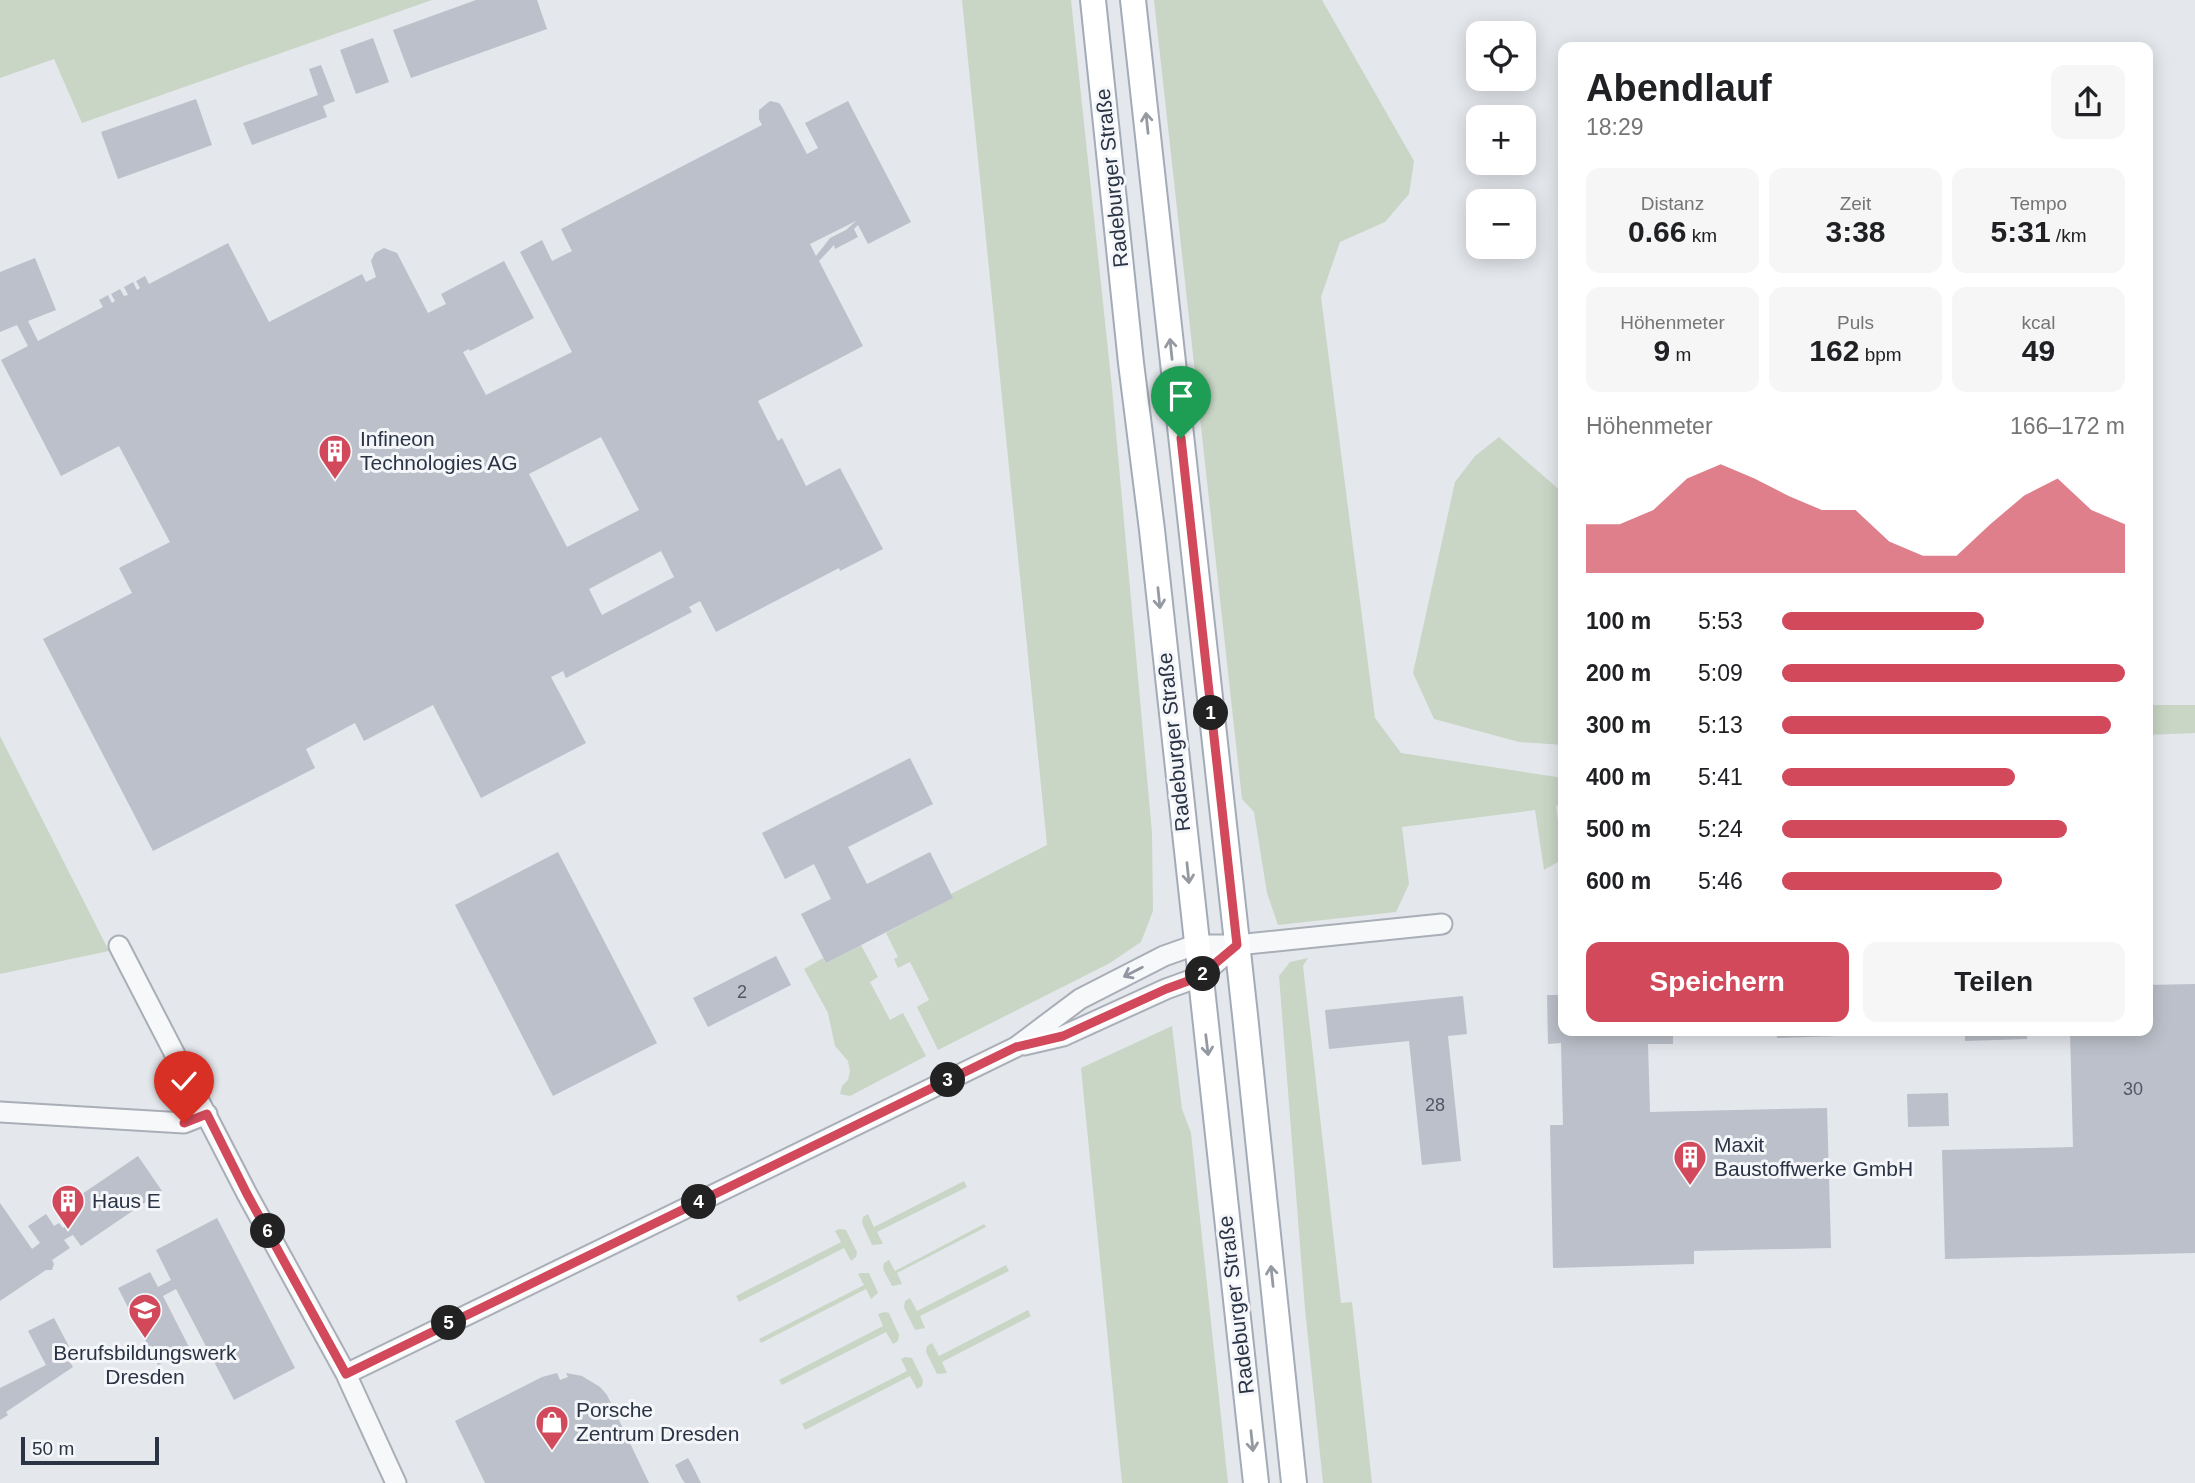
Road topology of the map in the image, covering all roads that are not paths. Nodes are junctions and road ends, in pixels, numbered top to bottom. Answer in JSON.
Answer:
{"nodes":[{"id":1,"x":1093,"y":0,"type":"edge"},
{"id":2,"x":1133,"y":0,"type":"edge"},
{"id":3,"x":1442,"y":924,"type":"dead end"},
{"id":4,"x":1195,"y":945,"type":"junction"},
{"id":5,"x":1237,"y":945,"type":"junction"},
{"id":6,"x":119,"y":946,"type":"dead end"},
{"id":7,"x":1199,"y":977,"type":"junction"},
{"id":8,"x":1016,"y":1047,"type":"junction"},
{"id":9,"x":0,"y":1112,"type":"edge"},
{"id":10,"x":207,"y":1114,"type":"junction"},
{"id":11,"x":346,"y":1374,"type":"junction"},
{"id":12,"x":396,"y":1483,"type":"edge"},
{"id":13,"x":1256,"y":1483,"type":"edge"},
{"id":14,"x":1294,"y":1483,"type":"edge"}],
"edges":[{"from":1,"to":4,"type":"main road","name":"Radeburger Straße","one_way":true},
{"from":5,"to":2,"type":"main road","name":"Radeburger Straße","one_way":true},
{"from":3,"to":5,"type":"street"},
{"from":4,"to":5,"type":"street"},
{"from":4,"to":7,"type":"main road","name":"Radeburger Straße"},
{"from":4,"to":8,"type":"street","one_way":true},
{"from":5,"to":7,"type":"street"},
{"from":14,"to":5,"type":"main road","name":"Radeburger Straße","one_way":true},
{"from":6,"to":10,"type":"street"},
{"from":7,"to":8,"type":"street"},
{"from":7,"to":13,"type":"main road","name":"Radeburger Straße","one_way":true},
{"from":8,"to":11,"type":"street"},
{"from":9,"to":10,"type":"street"},
{"from":10,"to":11,"type":"street"},
{"from":11,"to":12,"type":"street"}]}
